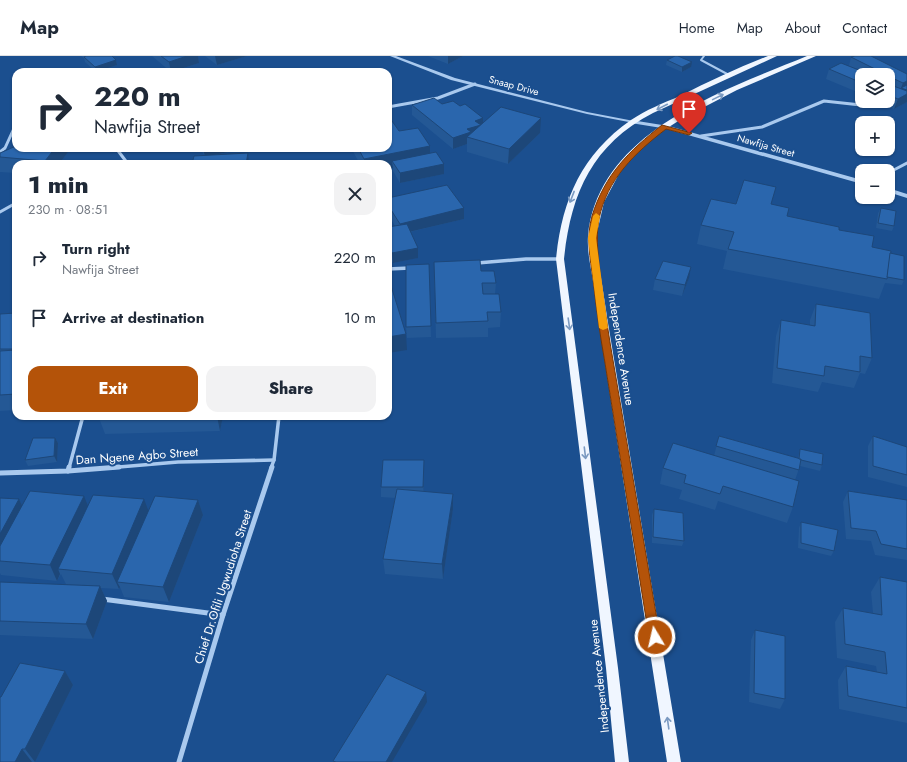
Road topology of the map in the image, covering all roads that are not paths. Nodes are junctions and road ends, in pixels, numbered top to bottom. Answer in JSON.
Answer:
{"nodes":[{"id":1,"x":392,"y":56,"type":"edge"},
{"id":2,"x":704,"y":56,"type":"edge"},
{"id":3,"x":774,"y":56,"type":"edge"},
{"id":4,"x":813,"y":56,"type":"edge"},
{"id":5,"x":729,"y":75,"type":"junction"},
{"id":6,"x":475,"y":84,"type":"junction"},
{"id":7,"x":855,"y":104,"type":"edge"},
{"id":8,"x":392,"y":106,"type":"edge"},
{"id":9,"x":634,"y":122,"type":"junction"},
{"id":10,"x":665,"y":127,"type":"junction"},
{"id":11,"x":12,"y":133,"type":"edge"},
{"id":12,"x":701,"y":136,"type":"junction"},
{"id":13,"x":0,"y":152,"type":"edge"},
{"id":14,"x":907,"y":163,"type":"edge"},
{"id":15,"x":895,"y":169,"type":"edge"},
{"id":16,"x":855,"y":180,"type":"edge"},
{"id":17,"x":895,"y":192,"type":"edge"},
{"id":18,"x":907,"y":196,"type":"edge"},
{"id":19,"x":12,"y":205,"type":"edge"},
{"id":20,"x":0,"y":212,"type":"edge"},
{"id":21,"x":560,"y":259,"type":"junction"},
{"id":22,"x":475,"y":263,"type":"edge"},
{"id":23,"x":412,"y":268,"type":"edge"},
{"id":24,"x":392,"y":270,"type":"edge"},
{"id":25,"x":82,"y":420,"type":"edge"},
{"id":26,"x":279,"y":420,"type":"edge"},
{"id":27,"x":274,"y":460,"type":"junction"},
{"id":28,"x":68,"y":471,"type":"junction"},
{"id":29,"x":0,"y":473,"type":"edge"},
{"id":30,"x":99,"y":599,"type":"edge"},
{"id":31,"x":223,"y":615,"type":"junction"},
{"id":32,"x":179,"y":762,"type":"edge"},
{"id":33,"x":622,"y":762,"type":"edge"},
{"id":34,"x":674,"y":762,"type":"edge"}],
"edges":[{"from":1,"to":6,"type":"street","name":"Snaap Drive"},
{"from":2,"to":5,"type":"lane"},
{"from":3,"to":5,"type":"main road","name":"Independence Avenue"},
{"from":10,"to":4,"type":"main road","name":"Independence Avenue","one_way":true},
{"from":5,"to":9,"type":"main road","name":"Independence Avenue","one_way":true},
{"from":6,"to":8,"type":"street"},
{"from":6,"to":9,"type":"street","name":"Snaap Drive"},
{"from":7,"to":12,"type":"street"},
{"from":9,"to":10,"type":"street"},
{"from":9,"to":21,"type":"main road","name":"Independence Avenue","one_way":true},
{"from":10,"to":12,"type":"street","name":"Nawfija Street"},
{"from":34,"to":10,"type":"main road","name":"Independence Avenue","one_way":true},
{"from":11,"to":13,"type":"street"},
{"from":12,"to":16,"type":"street","name":"Nawfija Street"},
{"from":14,"to":15,"type":"street"},
{"from":17,"to":18,"type":"street"},
{"from":19,"to":20,"type":"street"},
{"from":21,"to":22,"type":"street"},
{"from":21,"to":33,"type":"main road","name":"Independence Avenue","one_way":true},
{"from":23,"to":24,"type":"street"},
{"from":25,"to":28,"type":"street"},
{"from":26,"to":27,"type":"street","name":"Chief Dr.Ofili Ugwudioha Street"},
{"from":27,"to":28,"type":"street","name":"Dan Ngene Agbo Street"},
{"from":27,"to":31,"type":"street","name":"Chief Dr.Ofili Ugwudioha Street"},
{"from":28,"to":29,"type":"street","name":"Dan Ngene Agbo Street"},
{"from":30,"to":31,"type":"street"},
{"from":31,"to":32,"type":"street","name":"Chief Dr.Ofili Ugwudioha Street"}]}
